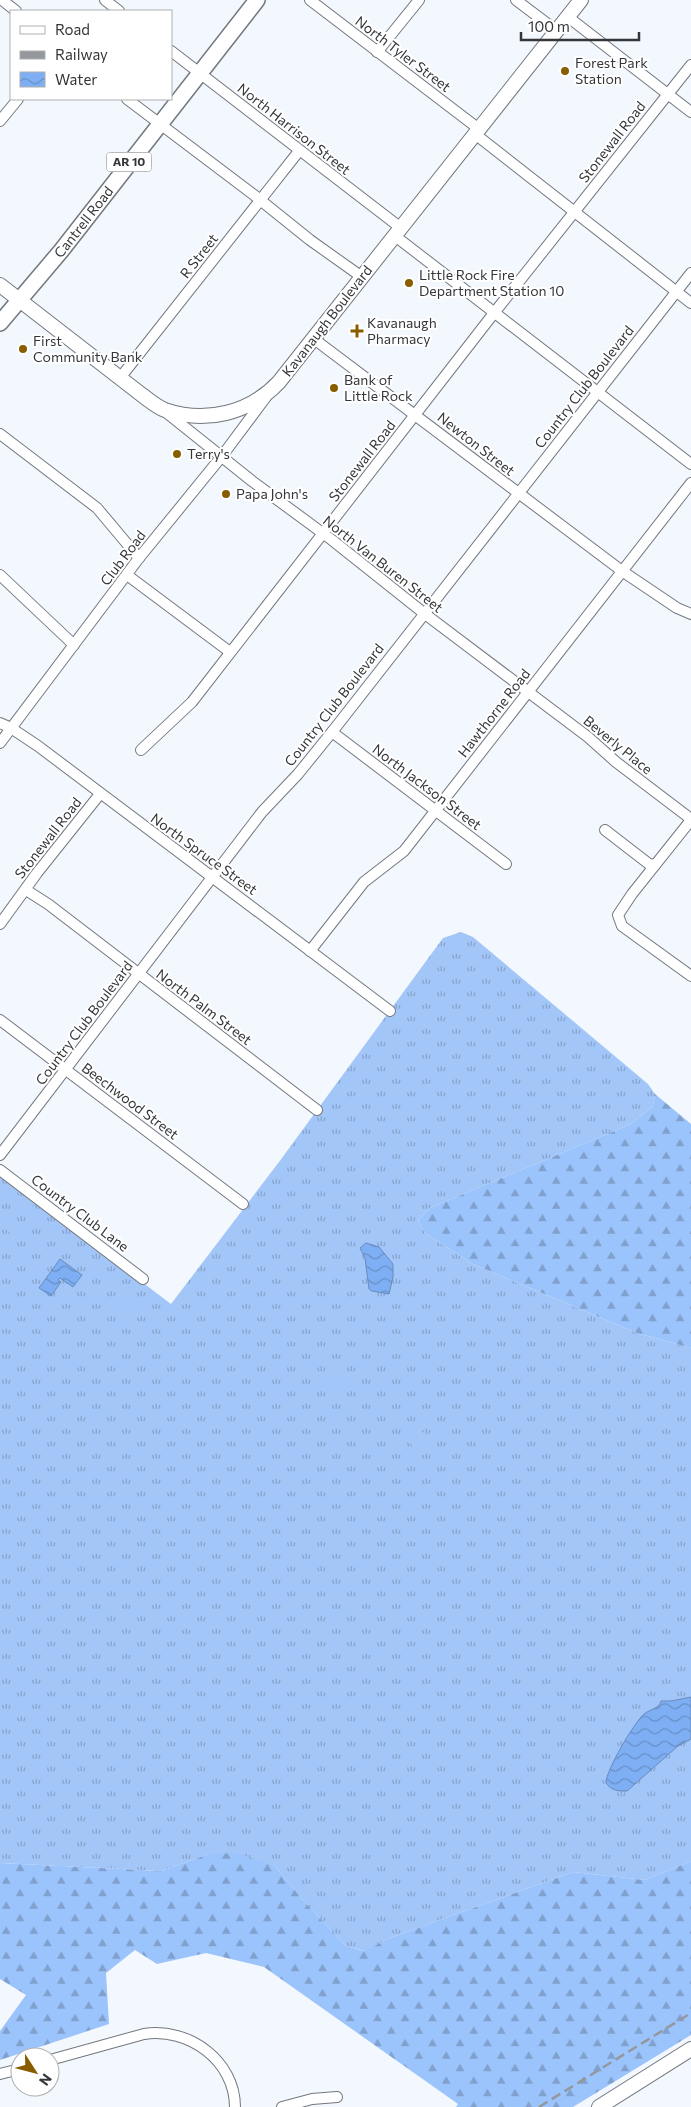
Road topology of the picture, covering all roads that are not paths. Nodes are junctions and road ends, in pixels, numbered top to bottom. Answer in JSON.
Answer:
{"nodes":[{"id":1,"x":2,"y":0,"type":"edge"},
{"id":2,"x":105,"y":0,"type":"edge"},
{"id":3,"x":256,"y":0,"type":"edge"},
{"id":4,"x":310,"y":0,"type":"edge"},
{"id":5,"x":419,"y":0,"type":"edge"},
{"id":6,"x":516,"y":0,"type":"edge"},
{"id":7,"x":581,"y":0,"type":"edge"},
{"id":8,"x":15,"y":10,"type":"edge"},
{"id":9,"x":118,"y":10,"type":"edge"},
{"id":10,"x":568,"y":17,"type":"junction"},
{"id":11,"x":557,"y":31,"type":"junction"},
{"id":12,"x":172,"y":52,"type":"edge"},
{"id":13,"x":377,"y":52,"type":"junction"},
{"id":14,"x":691,"y":65,"type":"edge"},
{"id":15,"x":200,"y":73,"type":"junction"},
{"id":16,"x":667,"y":94,"type":"junction"},
{"id":17,"x":17,"y":100,"type":"edge"},
{"id":18,"x":128,"y":100,"type":"edge"},
{"id":19,"x":691,"y":112,"type":"edge"},
{"id":20,"x":0,"y":121,"type":"edge"},
{"id":21,"x":159,"y":124,"type":"junction"},
{"id":22,"x":477,"y":132,"type":"junction"},
{"id":23,"x":299,"y":151,"type":"junction"},
{"id":24,"x":260,"y":200,"type":"junction"},
{"id":25,"x":574,"y":211,"type":"junction"},
{"id":26,"x":398,"y":232,"type":"junction"},
{"id":27,"x":691,"y":273,"type":"edge"},
{"id":28,"x":362,"y":277,"type":"junction"},
{"id":29,"x":0,"y":285,"type":"edge"},
{"id":30,"x":676,"y":292,"type":"junction"},
{"id":31,"x":19,"y":299,"type":"junction"},
{"id":32,"x":691,"y":303,"type":"edge"},
{"id":33,"x":494,"y":313,"type":"junction"},
{"id":34,"x":0,"y":322,"type":"edge"},
{"id":35,"x":314,"y":339,"type":"junction"},
{"id":36,"x":120,"y":378,"type":"junction"},
{"id":37,"x":270,"y":391,"type":"junction"},
{"id":38,"x":597,"y":392,"type":"junction"},
{"id":39,"x":163,"y":409,"type":"junction"},
{"id":40,"x":415,"y":414,"type":"junction"},
{"id":41,"x":0,"y":434,"type":"edge"},
{"id":42,"x":222,"y":456,"type":"junction"},
{"id":43,"x":691,"y":464,"type":"edge"},
{"id":44,"x":691,"y":483,"type":"edge"},
{"id":45,"x":518,"y":494,"type":"junction"},
{"id":46,"x":323,"y":533,"type":"junction"},
{"id":47,"x":139,"y":558,"type":"junction"},
{"id":48,"x":622,"y":571,"type":"junction"},
{"id":49,"x":0,"y":575,"type":"edge"},
{"id":50,"x":127,"y":575,"type":"junction"},
{"id":51,"x":424,"y":614,"type":"junction"},
{"id":52,"x":691,"y":614,"type":"edge"},
{"id":53,"x":74,"y":645,"type":"junction"},
{"id":54,"x":230,"y":652,"type":"junction"},
{"id":55,"x":528,"y":691,"type":"junction"},
{"id":56,"x":0,"y":723,"type":"edge"},
{"id":57,"x":11,"y":728,"type":"junction"},
{"id":58,"x":332,"y":732,"type":"junction"},
{"id":59,"x":0,"y":743,"type":"edge"},
{"id":60,"x":141,"y":750,"type":"dead end"},
{"id":61,"x":100,"y":794,"type":"junction"},
{"id":62,"x":436,"y":810,"type":"junction"},
{"id":63,"x":691,"y":819,"type":"edge"},
{"id":64,"x":605,"y":830,"type":"dead end"},
{"id":65,"x":506,"y":864,"type":"dead end"},
{"id":66,"x":655,"y":865,"type":"junction"},
{"id":67,"x":212,"y":877,"type":"junction"},
{"id":68,"x":26,"y":890,"type":"junction"},
{"id":69,"x":0,"y":924,"type":"edge"},
{"id":70,"x":310,"y":951,"type":"junction"},
{"id":71,"x":138,"y":975,"type":"junction"},
{"id":72,"x":691,"y":976,"type":"edge"},
{"id":73,"x":390,"y":1011,"type":"dead end"},
{"id":74,"x":0,"y":1020,"type":"edge"},
{"id":75,"x":65,"y":1069,"type":"junction"},
{"id":76,"x":317,"y":1110,"type":"dead end"},
{"id":77,"x":0,"y":1155,"type":"edge"},
{"id":78,"x":0,"y":1170,"type":"edge"},
{"id":79,"x":243,"y":1204,"type":"dead end"},
{"id":80,"x":143,"y":1279,"type":"dead end"},
{"id":81,"x":691,"y":2049,"type":"edge"},
{"id":82,"x":60,"y":2057,"type":"edge"},
{"id":83,"x":337,"y":2097,"type":"dead end"},
{"id":84,"x":236,"y":2107,"type":"edge"},
{"id":85,"x":282,"y":2107,"type":"edge"},
{"id":86,"x":598,"y":2107,"type":"edge"}],
"edges":[{"from":1,"to":8,"type":"street"},
{"from":2,"to":9,"type":"street"},
{"from":3,"to":15,"type":"main road","name":"Cantrell Road","number":"AR 10"},
{"from":4,"to":13,"type":"street","name":"North Tyler Street"},
{"from":5,"to":13,"type":"street"},
{"from":6,"to":11,"type":"street"},
{"from":7,"to":10,"type":"street","name":"Kavanaugh Boulevard"},
{"from":10,"to":11,"type":"street","name":"Kavanaugh Boulevard"},
{"from":10,"to":16,"type":"street"},
{"from":11,"to":22,"type":"street","name":"Kavanaugh Boulevard"},
{"from":12,"to":15,"type":"street","name":"North Harrison Street"},
{"from":13,"to":22,"type":"street","name":"North Tyler Street"},
{"from":14,"to":16,"type":"street","name":"Stonewall Road"},
{"from":15,"to":21,"type":"main road","name":"Cantrell Road","number":"AR 10"},
{"from":15,"to":23,"type":"street","name":"North Harrison Street"},
{"from":16,"to":19,"type":"street"},
{"from":16,"to":25,"type":"street","name":"Stonewall Road"},
{"from":17,"to":20,"type":"street"},
{"from":18,"to":21,"type":"street"},
{"from":21,"to":24,"type":"street"},
{"from":21,"to":31,"type":"main road","name":"Cantrell Road","number":"AR 10"},
{"from":22,"to":25,"type":"street","name":"North Tyler Street"},
{"from":22,"to":26,"type":"street","name":"Kavanaugh Boulevard"},
{"from":23,"to":24,"type":"street","name":"R Street"},
{"from":23,"to":26,"type":"street","name":"North Harrison Street"},
{"from":24,"to":28,"type":"street"},
{"from":24,"to":36,"type":"street","name":"R Street"},
{"from":25,"to":30,"type":"street","name":"North Tyler Street"},
{"from":25,"to":33,"type":"street","name":"Stonewall Road"},
{"from":26,"to":28,"type":"street","name":"Kavanaugh Boulevard"},
{"from":26,"to":33,"type":"street","name":"North Harrison Street"},
{"from":27,"to":30,"type":"street","name":"Country Club Boulevard"},
{"from":28,"to":35,"type":"street","name":"Kavanaugh Boulevard"},
{"from":29,"to":31,"type":"street","name":"Kavanaugh Boulevard"},
{"from":30,"to":32,"type":"street","name":"North Tyler Street"},
{"from":30,"to":38,"type":"street","name":"Country Club Boulevard"},
{"from":31,"to":34,"type":"main road","name":"Cantrell Road","number":"AR 10"},
{"from":31,"to":36,"type":"street","name":"Kavanaugh Boulevard"},
{"from":33,"to":38,"type":"street","name":"North Harrison Street"},
{"from":33,"to":40,"type":"street","name":"Stonewall Road"},
{"from":35,"to":37,"type":"street","name":"Kavanaugh Boulevard"},
{"from":35,"to":40,"type":"street","name":"Newton Street"},
{"from":36,"to":39,"type":"street","name":"Kavanaugh Boulevard"},
{"from":37,"to":39,"type":"street","name":"Kavanaugh Boulevard"},
{"from":37,"to":42,"type":"street","name":"Club Road"},
{"from":38,"to":43,"type":"street","name":"North Harrison Street"},
{"from":38,"to":45,"type":"street","name":"Country Club Boulevard"},
{"from":39,"to":42,"type":"street","name":"North Van Buren Street"},
{"from":40,"to":45,"type":"street","name":"Newton Street"},
{"from":40,"to":46,"type":"street","name":"Stonewall Road"},
{"from":41,"to":47,"type":"street"},
{"from":42,"to":46,"type":"street","name":"North Van Buren Street"},
{"from":42,"to":47,"type":"street","name":"Club Road"},
{"from":44,"to":48,"type":"street","name":"Hawthorne Road"},
{"from":45,"to":48,"type":"street","name":"Newton Street"},
{"from":45,"to":51,"type":"street","name":"Country Club Boulevard"},
{"from":46,"to":51,"type":"street","name":"North Van Buren Street"},
{"from":46,"to":54,"type":"street","name":"Stonewall Road"},
{"from":47,"to":50,"type":"street","name":"Club Road"},
{"from":48,"to":52,"type":"street"},
{"from":48,"to":55,"type":"street","name":"Hawthorne Road"},
{"from":49,"to":53,"type":"street"},
{"from":50,"to":53,"type":"street","name":"Club Road"},
{"from":50,"to":54,"type":"street"},
{"from":51,"to":55,"type":"street","name":"North Van Buren Street"},
{"from":51,"to":58,"type":"street","name":"Country Club Boulevard"},
{"from":53,"to":57,"type":"street","name":"Club Road"},
{"from":54,"to":60,"type":"street","name":"Stonewall Road"},
{"from":55,"to":62,"type":"street","name":"Hawthorne Road"},
{"from":55,"to":63,"type":"street","name":"Beverly Place"},
{"from":56,"to":57,"type":"street","name":"North Spruce Street"},
{"from":57,"to":59,"type":"street","name":"Club Road"},
{"from":57,"to":61,"type":"street","name":"North Spruce Street"},
{"from":58,"to":62,"type":"street","name":"North Jackson Street"},
{"from":58,"to":67,"type":"street","name":"Country Club Boulevard"},
{"from":61,"to":67,"type":"street","name":"North Spruce Street"},
{"from":61,"to":68,"type":"street","name":"Stonewall Road"},
{"from":62,"to":65,"type":"street","name":"North Jackson Street"},
{"from":62,"to":70,"type":"street","name":"Hawthorne Road"},
{"from":63,"to":66,"type":"street"},
{"from":64,"to":66,"type":"street"},
{"from":66,"to":72,"type":"street"},
{"from":67,"to":70,"type":"street","name":"North Spruce Street"},
{"from":67,"to":71,"type":"street","name":"Country Club Boulevard"},
{"from":68,"to":69,"type":"street","name":"Stonewall Road"},
{"from":68,"to":71,"type":"street","name":"North Palm Street"},
{"from":70,"to":73,"type":"street","name":"North Spruce Street"},
{"from":71,"to":75,"type":"street","name":"Country Club Boulevard"},
{"from":71,"to":76,"type":"street","name":"North Palm Street"},
{"from":74,"to":75,"type":"street","name":"Beechwood Street"},
{"from":75,"to":77,"type":"street","name":"Country Club Boulevard"},
{"from":75,"to":79,"type":"street","name":"Beechwood Street"},
{"from":78,"to":80,"type":"street","name":"Country Club Lane"},
{"from":81,"to":86,"type":"street"},
{"from":82,"to":84,"type":"street"},
{"from":83,"to":85,"type":"street"}]}
